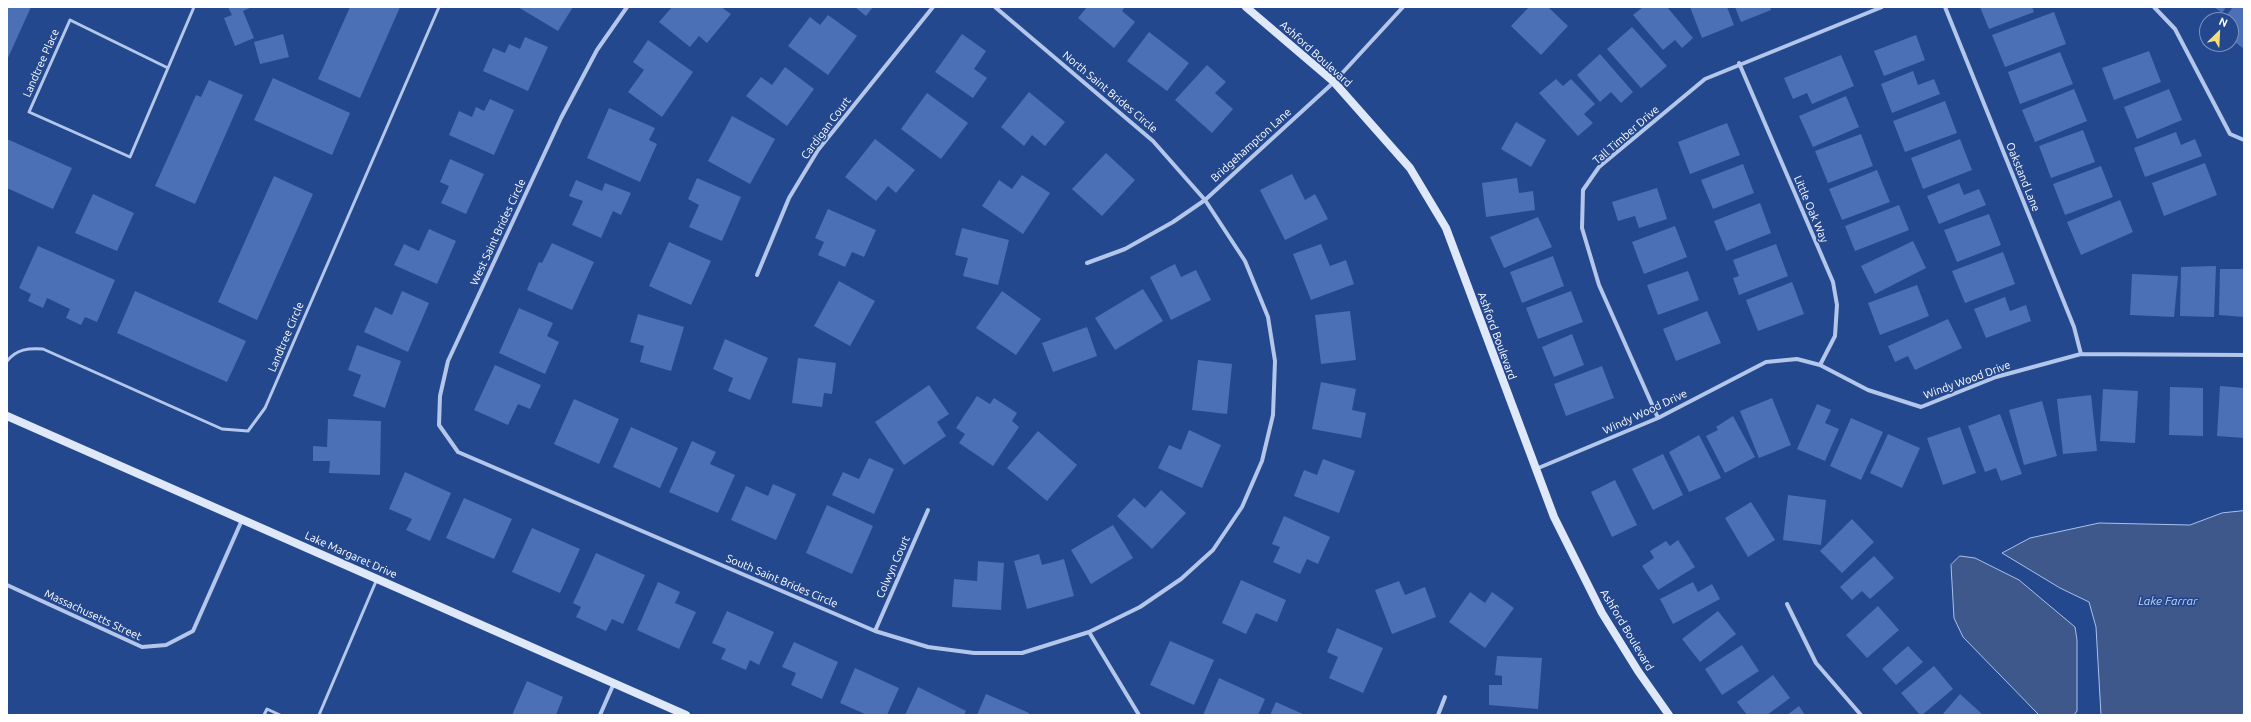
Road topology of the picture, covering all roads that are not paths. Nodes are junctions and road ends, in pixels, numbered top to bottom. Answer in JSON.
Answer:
{"nodes":[{"id":1,"x":194,"y":7,"type":"edge"},
{"id":2,"x":439,"y":7,"type":"edge"},
{"id":3,"x":626,"y":7,"type":"edge"},
{"id":4,"x":932,"y":7,"type":"edge"},
{"id":5,"x":995,"y":7,"type":"edge"},
{"id":6,"x":1246,"y":7,"type":"edge"},
{"id":7,"x":1403,"y":7,"type":"edge"},
{"id":8,"x":1882,"y":7,"type":"edge"},
{"id":9,"x":1945,"y":7,"type":"edge"},
{"id":10,"x":2154,"y":7,"type":"edge"},
{"id":11,"x":1739,"y":64,"type":"junction"},
{"id":12,"x":168,"y":68,"type":"junction"},
{"id":13,"x":1334,"y":82,"type":"junction"},
{"id":14,"x":2244,"y":140,"type":"edge"},
{"id":15,"x":1204,"y":200,"type":"junction"},
{"id":16,"x":1087,"y":263,"type":"dead end"},
{"id":17,"x":757,"y":275,"type":"dead end"},
{"id":18,"x":2081,"y":354,"type":"junction"},
{"id":19,"x":2244,"y":355,"type":"edge"},
{"id":20,"x":7,"y":361,"type":"edge"},
{"id":21,"x":1820,"y":365,"type":"junction"},
{"id":22,"x":7,"y":416,"type":"edge"},
{"id":23,"x":1658,"y":418,"type":"junction"},
{"id":24,"x":479,"y":461,"type":"joint"},
{"id":25,"x":1535,"y":469,"type":"junction"},
{"id":26,"x":928,"y":510,"type":"dead end"},
{"id":27,"x":243,"y":520,"type":"junction"},
{"id":28,"x":377,"y":579,"type":"junction"},
{"id":29,"x":7,"y":585,"type":"edge"},
{"id":30,"x":1787,"y":604,"type":"dead end"},
{"id":31,"x":875,"y":631,"type":"junction"},
{"id":32,"x":1089,"y":632,"type":"junction"},
{"id":33,"x":614,"y":683,"type":"junction"},
{"id":34,"x":1445,"y":697,"type":"dead end"},
{"id":35,"x":264,"y":715,"type":"edge"},
{"id":36,"x":280,"y":715,"type":"edge"},
{"id":37,"x":319,"y":715,"type":"edge"},
{"id":38,"x":600,"y":715,"type":"edge"},
{"id":39,"x":686,"y":715,"type":"edge"},
{"id":40,"x":1140,"y":715,"type":"edge"},
{"id":41,"x":1438,"y":715,"type":"edge"},
{"id":42,"x":1669,"y":715,"type":"edge"},
{"id":43,"x":1861,"y":715,"type":"edge"}],
"edges":[{"from":1,"to":12,"type":"lane","name":"Landtree Place"},
{"from":2,"to":20,"type":"lane","name":"Landtree Circle"},
{"from":3,"to":24,"type":"street","name":"West Saint Brides Circle"},
{"from":4,"to":17,"type":"street","name":"Cardigan Court"},
{"from":5,"to":15,"type":"street","name":"North Saint Brides Circle"},
{"from":6,"to":13,"type":"street","name":"Ashford Boulevard"},
{"from":7,"to":13,"type":"street","name":"Bridgehampton Lane"},
{"from":8,"to":11,"type":"street","name":"Tall Timber Drive"},
{"from":9,"to":18,"type":"street","name":"Oakstand Lane"},
{"from":10,"to":14,"type":"street"},
{"from":11,"to":21,"type":"street","name":"Little Oak Way"},
{"from":11,"to":23,"type":"street","name":"Tall Timber Drive"},
{"from":12,"to":12,"type":"lane","name":"Landtree Place"},
{"from":13,"to":15,"type":"street","name":"Bridgehampton Lane"},
{"from":13,"to":25,"type":"street","name":"Ashford Boulevard"},
{"from":15,"to":16,"type":"street","name":"Bridgehampton Lane"},
{"from":15,"to":32,"type":"street","name":"North Saint Brides Circle"},
{"from":18,"to":19,"type":"street","name":"Windy Wood Drive"},
{"from":18,"to":21,"type":"street","name":"Windy Wood Drive"},
{"from":21,"to":23,"type":"street","name":"Windy Wood Drive"},
{"from":22,"to":27,"type":"street","name":"Lake Margaret Drive"},
{"from":23,"to":25,"type":"street","name":"Windy Wood Drive"},
{"from":24,"to":31,"type":"street","name":"South Saint Brides Circle"},
{"from":25,"to":42,"type":"street","name":"Ashford Boulevard"},
{"from":26,"to":31,"type":"street","name":"Colwyn Court"},
{"from":27,"to":28,"type":"street","name":"Lake Margaret Drive"},
{"from":27,"to":29,"type":"street","name":"Massachusetts Street"},
{"from":28,"to":33,"type":"street","name":"Lake Margaret Drive"},
{"from":28,"to":37,"type":"lane"},
{"from":30,"to":43,"type":"street"},
{"from":31,"to":32,"type":"street","name":"South Saint Brides Circle"},
{"from":32,"to":40,"type":"street"},
{"from":33,"to":38,"type":"street"},
{"from":33,"to":39,"type":"street","name":"Lake Margaret Drive"},
{"from":34,"to":41,"type":"street"},
{"from":35,"to":36,"type":"lane"}]}
